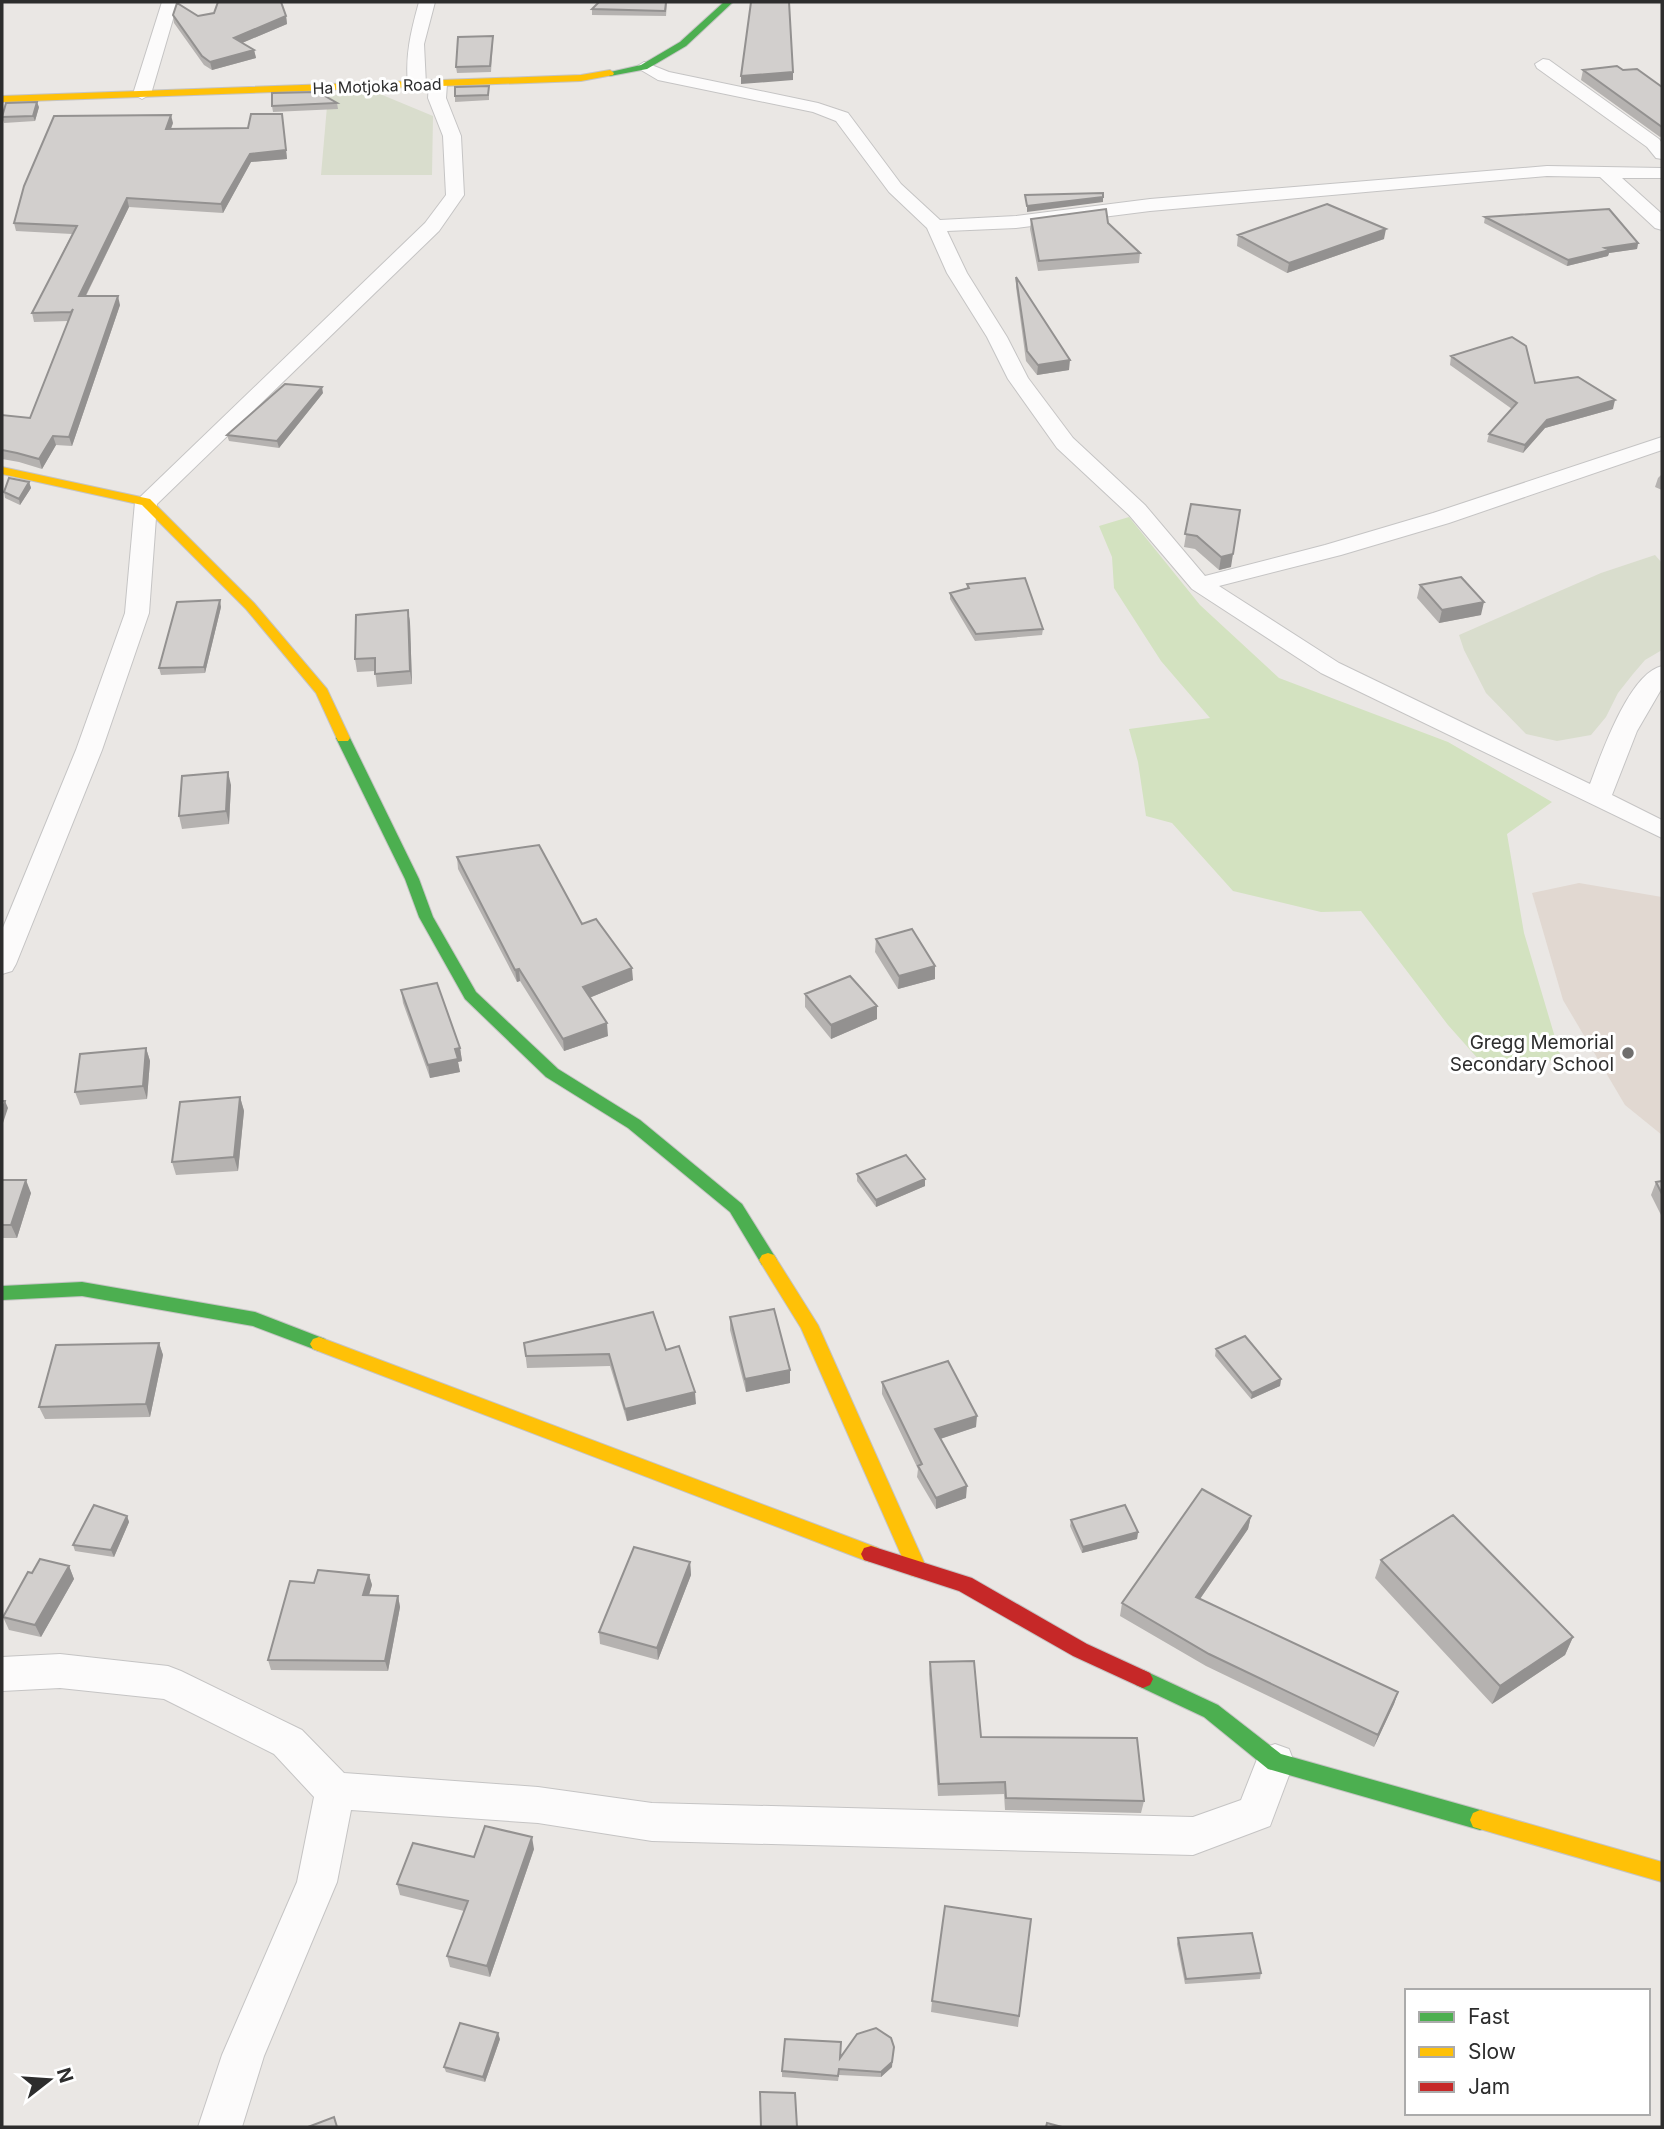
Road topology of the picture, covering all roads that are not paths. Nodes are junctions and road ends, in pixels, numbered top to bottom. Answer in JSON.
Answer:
{"nodes":[{"id":1,"x":170,"y":2,"type":"edge"},
{"id":2,"x":427,"y":2,"type":"edge"},
{"id":3,"x":729,"y":2,"type":"edge"},
{"id":4,"x":1543,"y":64,"type":"dead end"},
{"id":5,"x":644,"y":67,"type":"junction"},
{"id":6,"x":428,"y":84,"type":"junction"},
{"id":7,"x":142,"y":94,"type":"junction"},
{"id":8,"x":2,"y":99,"type":"edge"},
{"id":9,"x":1662,"y":154,"type":"edge"},
{"id":10,"x":1606,"y":173,"type":"junction"},
{"id":11,"x":1662,"y":173,"type":"edge"},
{"id":12,"x":1662,"y":224,"type":"edge"},
{"id":13,"x":935,"y":226,"type":"junction"},
{"id":14,"x":1662,"y":443,"type":"edge"},
{"id":15,"x":2,"y":471,"type":"edge"},
{"id":16,"x":146,"y":502,"type":"junction"},
{"id":17,"x":1200,"y":584,"type":"junction"},
{"id":18,"x":1662,"y":673,"type":"edge"},
{"id":19,"x":1598,"y":797,"type":"junction"},
{"id":20,"x":1662,"y":830,"type":"edge"},
{"id":21,"x":2,"y":964,"type":"edge"},
{"id":22,"x":2,"y":1293,"type":"edge"},
{"id":23,"x":917,"y":1569,"type":"junction"},
{"id":24,"x":2,"y":1674,"type":"edge"},
{"id":25,"x":1275,"y":1762,"type":"junction"},
{"id":26,"x":335,"y":1791,"type":"junction"},
{"id":27,"x":1662,"y":1872,"type":"edge"},
{"id":28,"x":220,"y":2127,"type":"edge"}],
"edges":[{"from":1,"to":7,"type":"street"},
{"from":2,"to":6,"type":"street"},
{"from":3,"to":5,"type":"street","name":"Ha Motjoka Road"},
{"from":4,"to":9,"type":"street"},
{"from":5,"to":6,"type":"street","name":"Ha Motjoka Road"},
{"from":5,"to":13,"type":"street"},
{"from":6,"to":7,"type":"street","name":"Ha Motjoka Road"},
{"from":6,"to":16,"type":"street"},
{"from":7,"to":8,"type":"street","name":"Ha Motjoka Road"},
{"from":10,"to":11,"type":"street"},
{"from":10,"to":12,"type":"street"},
{"from":10,"to":13,"type":"street"},
{"from":13,"to":17,"type":"street"},
{"from":14,"to":17,"type":"street"},
{"from":15,"to":16,"type":"street"},
{"from":16,"to":21,"type":"street"},
{"from":16,"to":23,"type":"street"},
{"from":17,"to":19,"type":"street"},
{"from":18,"to":19,"type":"street"},
{"from":19,"to":20,"type":"street"},
{"from":22,"to":23,"type":"street"},
{"from":23,"to":25,"type":"street"},
{"from":24,"to":26,"type":"street"},
{"from":25,"to":26,"type":"street"},
{"from":25,"to":27,"type":"street"},
{"from":26,"to":28,"type":"street"}]}
